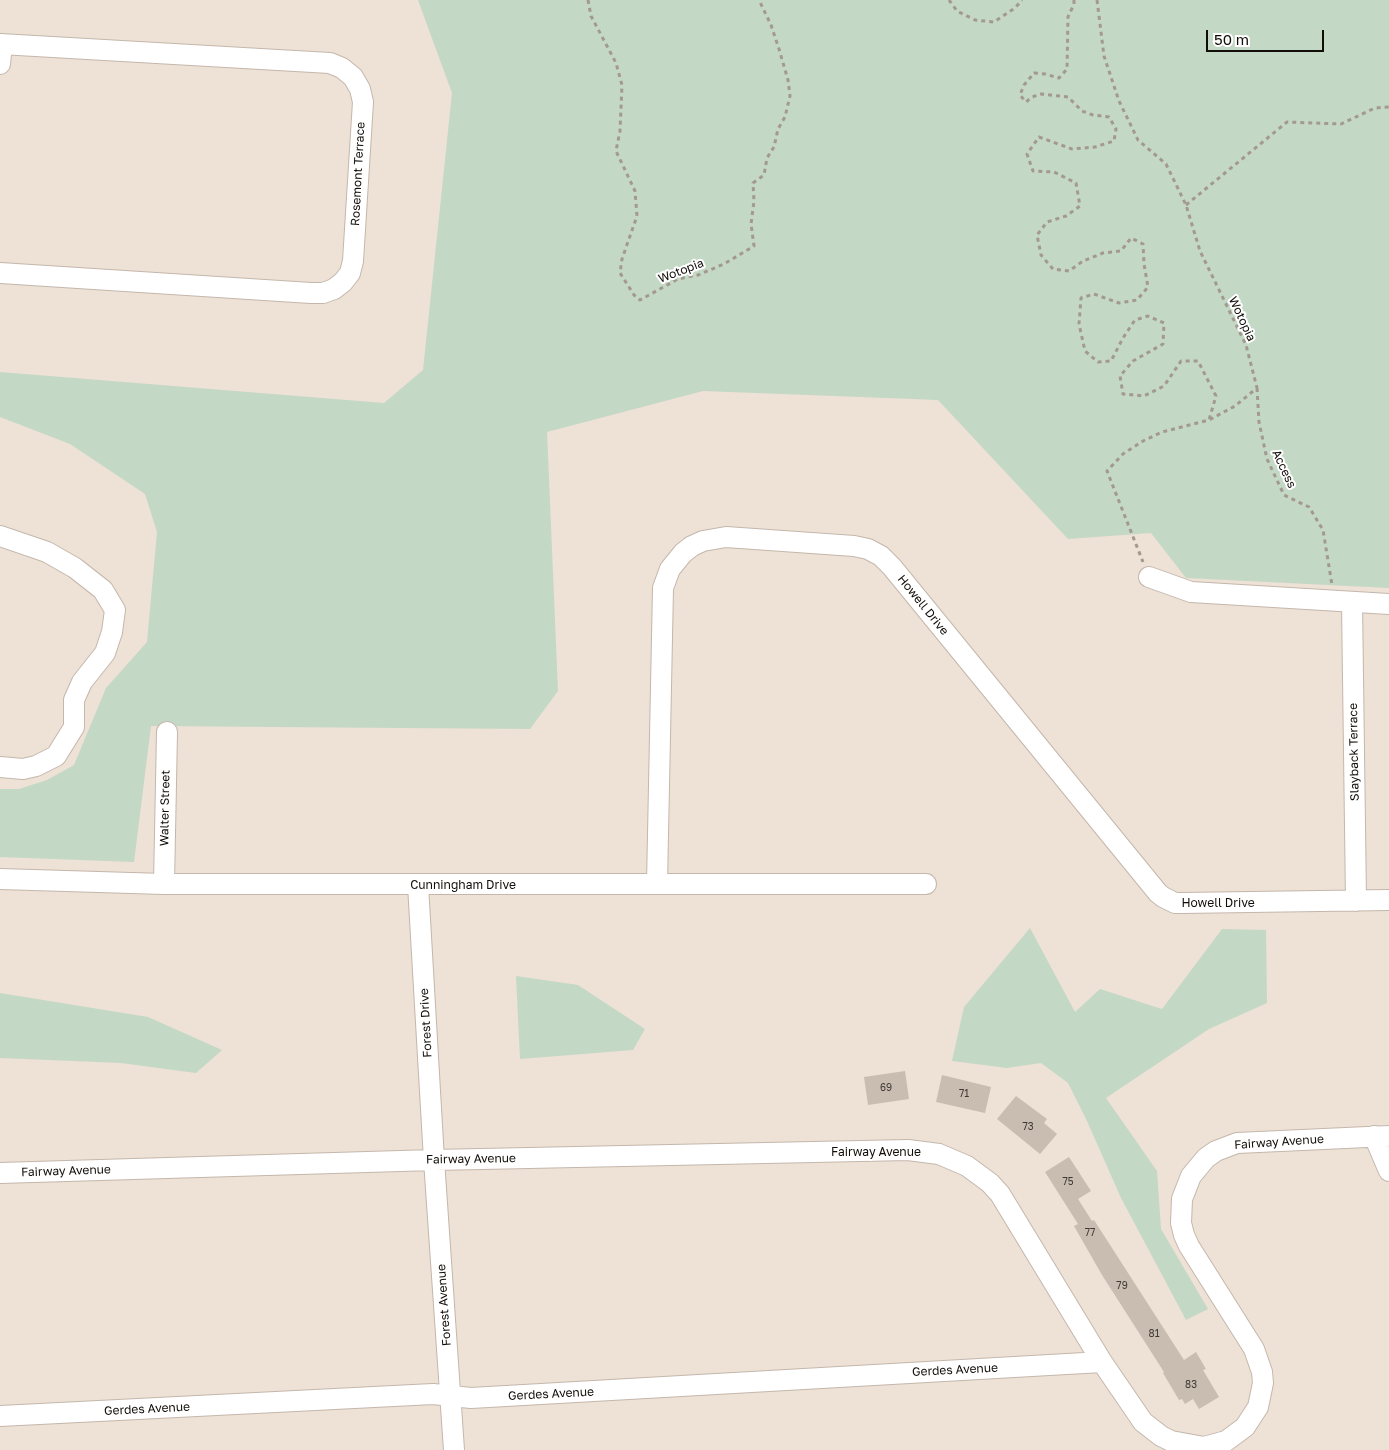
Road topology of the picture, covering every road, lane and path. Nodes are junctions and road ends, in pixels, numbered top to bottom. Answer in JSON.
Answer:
{"nodes":[{"id":1,"x":588,"y":0,"type":"edge"},
{"id":2,"x":760,"y":0,"type":"edge"},
{"id":3,"x":949,"y":0,"type":"edge"},
{"id":4,"x":1022,"y":0,"type":"edge"},
{"id":5,"x":1074,"y":0,"type":"edge"},
{"id":6,"x":1097,"y":0,"type":"edge"},
{"id":7,"x":1,"y":44,"type":"edge"},
{"id":8,"x":0,"y":64,"type":"edge"},
{"id":9,"x":1389,"y":108,"type":"edge"},
{"id":10,"x":1186,"y":205,"type":"junction"},
{"id":11,"x":0,"y":273,"type":"edge"},
{"id":12,"x":1257,"y":388,"type":"junction"},
{"id":13,"x":1209,"y":420,"type":"junction"},
{"id":14,"x":0,"y":536,"type":"edge"},
{"id":15,"x":1149,"y":577,"type":"joint"},
{"id":16,"x":1343,"y":601,"type":"junction"},
{"id":17,"x":1389,"y":604,"type":"edge"},
{"id":18,"x":167,"y":732,"type":"dead end"},
{"id":19,"x":0,"y":767,"type":"edge"},
{"id":20,"x":0,"y":879,"type":"edge"},
{"id":21,"x":164,"y":884,"type":"junction"},
{"id":22,"x":657,"y":884,"type":"junction"},
{"id":23,"x":926,"y":884,"type":"dead end"},
{"id":24,"x":418,"y":885,"type":"junction"},
{"id":25,"x":1389,"y":900,"type":"edge"},
{"id":26,"x":1356,"y":901,"type":"junction"},
{"id":27,"x":1382,"y":1136,"type":"edge"},
{"id":28,"x":434,"y":1160,"type":"junction"},
{"id":29,"x":1389,"y":1171,"type":"edge"},
{"id":30,"x":0,"y":1173,"type":"edge"},
{"id":31,"x":1102,"y":1362,"type":"junction"},
{"id":32,"x":451,"y":1396,"type":"junction"},
{"id":33,"x":0,"y":1416,"type":"edge"},
{"id":34,"x":454,"y":1450,"type":"edge"}],
"edges":[{"from":1,"to":2,"type":"path","name":"Wotopia"},
{"from":3,"to":4,"type":"path"},
{"from":5,"to":13,"type":"path"},
{"from":6,"to":10,"type":"path","name":"Wotopia"},
{"from":7,"to":8,"type":"street"},
{"from":7,"to":11,"type":"street","name":"Rosemont Terrace"},
{"from":9,"to":10,"type":"path"},
{"from":10,"to":12,"type":"path","name":"Wotopia"},
{"from":12,"to":13,"type":"path"},
{"from":12,"to":16,"type":"path","name":"Access"},
{"from":13,"to":15,"type":"path"},
{"from":14,"to":19,"type":"street"},
{"from":15,"to":16,"type":"street"},
{"from":16,"to":17,"type":"street"},
{"from":16,"to":26,"type":"street","name":"Slayback Terrace"},
{"from":18,"to":21,"type":"street","name":"Walter Street"},
{"from":20,"to":21,"type":"street","name":"Cunningham Drive"},
{"from":21,"to":24,"type":"street","name":"Cunningham Drive"},
{"from":22,"to":23,"type":"street","name":"Cunningham Drive"},
{"from":22,"to":24,"type":"street","name":"Cunningham Drive"},
{"from":22,"to":26,"type":"street","name":"Howell Drive"},
{"from":24,"to":28,"type":"street","name":"Forest Drive"},
{"from":25,"to":26,"type":"street","name":"Howell Drive"},
{"from":27,"to":29,"type":"street","name":"Fairway Avenue"},
{"from":27,"to":31,"type":"street","name":"Fairway Avenue"},
{"from":28,"to":30,"type":"street","name":"Fairway Avenue"},
{"from":28,"to":31,"type":"street","name":"Fairway Avenue"},
{"from":28,"to":32,"type":"street","name":"Forest Avenue"},
{"from":31,"to":32,"type":"street","name":"Gerdes Avenue"},
{"from":32,"to":33,"type":"street","name":"Gerdes Avenue"},
{"from":32,"to":34,"type":"street","name":"Forest Avenue"}]}
